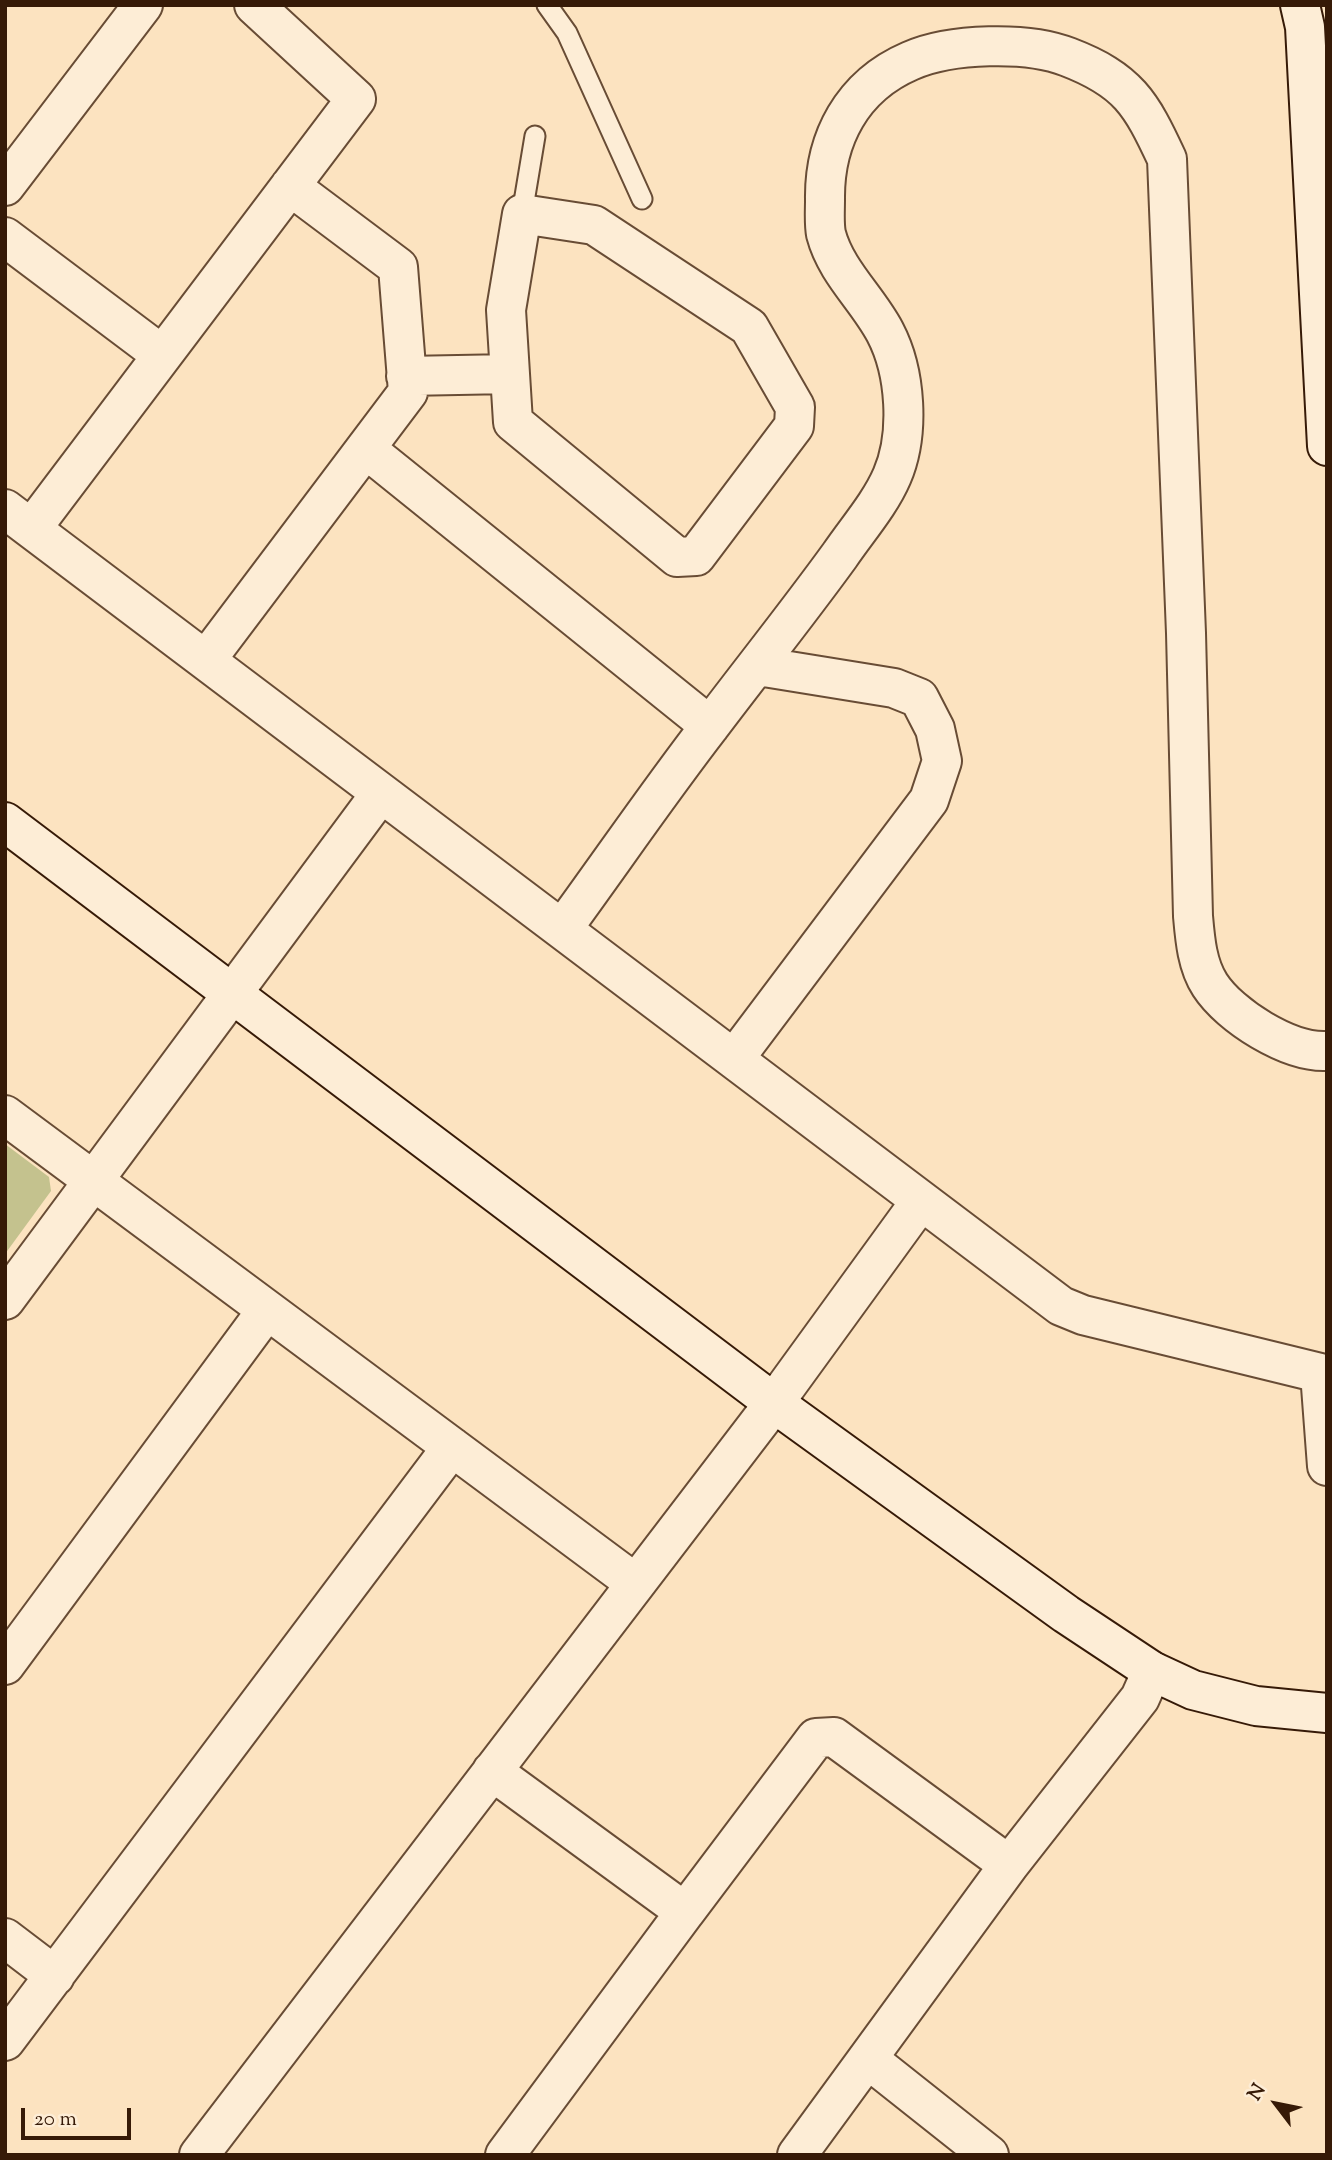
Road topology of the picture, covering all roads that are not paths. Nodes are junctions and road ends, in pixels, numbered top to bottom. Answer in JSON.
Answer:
{"nodes":[{"id":1,"x":143,"y":5,"type":"edge"},
{"id":2,"x":254,"y":5,"type":"edge"},
{"id":3,"x":547,"y":5,"type":"edge"},
{"id":4,"x":1300,"y":5,"type":"edge"},
{"id":5,"x":535,"y":136,"type":"dead end"},
{"id":6,"x":5,"y":186,"type":"edge"},
{"id":7,"x":290,"y":186,"type":"junction"},
{"id":8,"x":642,"y":199,"type":"dead end"},
{"id":9,"x":522,"y":214,"type":"junction"},
{"id":10,"x":5,"y":237,"type":"edge"},
{"id":11,"x":162,"y":355,"type":"junction"},
{"id":12,"x":510,"y":374,"type":"junction"},
{"id":13,"x":406,"y":376,"type":"junction"},
{"id":14,"x":1327,"y":446,"type":"edge"},
{"id":15,"x":366,"y":449,"type":"junction"},
{"id":16,"x":18,"y":518,"type":"edge"},
{"id":17,"x":206,"y":660,"type":"junction"},
{"id":18,"x":758,"y":666,"type":"junction"},
{"id":19,"x":710,"y":726,"type":"junction"},
{"id":20,"x":381,"y":793,"type":"junction"},
{"id":21,"x":5,"y":822,"type":"edge"},
{"id":22,"x":563,"y":928,"type":"junction"},
{"id":23,"x":231,"y":992,"type":"junction"},
{"id":24,"x":1327,"y":1052,"type":"edge"},
{"id":25,"x":734,"y":1059,"type":"junction"},
{"id":26,"x":5,"y":1115,"type":"edge"},
{"id":27,"x":94,"y":1182,"type":"junction"},
{"id":28,"x":920,"y":1202,"type":"junction"},
{"id":29,"x":5,"y":1300,"type":"edge"},
{"id":30,"x":267,"y":1310,"type":"junction"},
{"id":31,"x":774,"y":1403,"type":"junction"},
{"id":32,"x":452,"y":1447,"type":"junction"},
{"id":33,"x":1327,"y":1466,"type":"edge"},
{"id":34,"x":635,"y":1583,"type":"junction"},
{"id":35,"x":12,"y":1643,"type":"edge"},
{"id":36,"x":1152,"y":1671,"type":"junction"},
{"id":37,"x":1327,"y":1713,"type":"edge"},
{"id":38,"x":492,"y":1771,"type":"junction"},
{"id":39,"x":1009,"y":1865,"type":"junction"},
{"id":40,"x":685,"y":1912,"type":"junction"},
{"id":41,"x":5,"y":1938,"type":"edge"},
{"id":42,"x":55,"y":1976,"type":"junction"},
{"id":43,"x":5,"y":2041,"type":"edge"},
{"id":44,"x":868,"y":2059,"type":"junction"},
{"id":45,"x":199,"y":2155,"type":"edge"},
{"id":46,"x":505,"y":2155,"type":"edge"},
{"id":47,"x":797,"y":2155,"type":"edge"},
{"id":48,"x":989,"y":2155,"type":"edge"}],
"edges":[{"from":1,"to":6,"type":"street"},
{"from":2,"to":7,"type":"street"},
{"from":3,"to":8,"type":"lane"},
{"from":4,"to":14,"type":"street"},
{"from":5,"to":9,"type":"lane"},
{"from":7,"to":11,"type":"street"},
{"from":7,"to":13,"type":"street"},
{"from":9,"to":12,"type":"street"},
{"from":9,"to":12,"type":"street"},
{"from":10,"to":11,"type":"street"},
{"from":11,"to":16,"type":"street"},
{"from":12,"to":13,"type":"street"},
{"from":13,"to":15,"type":"street"},
{"from":15,"to":17,"type":"street"},
{"from":15,"to":19,"type":"street"},
{"from":16,"to":17,"type":"street"},
{"from":17,"to":20,"type":"street"},
{"from":18,"to":19,"type":"street"},
{"from":18,"to":24,"type":"street"},
{"from":18,"to":25,"type":"street"},
{"from":19,"to":22,"type":"street"},
{"from":20,"to":22,"type":"street"},
{"from":20,"to":23,"type":"street"},
{"from":21,"to":23,"type":"street"},
{"from":22,"to":25,"type":"street"},
{"from":23,"to":27,"type":"street"},
{"from":23,"to":31,"type":"street"},
{"from":25,"to":28,"type":"street"},
{"from":26,"to":27,"type":"street"},
{"from":27,"to":29,"type":"street"},
{"from":27,"to":30,"type":"street"},
{"from":28,"to":31,"type":"street"},
{"from":28,"to":33,"type":"street"},
{"from":30,"to":32,"type":"street"},
{"from":30,"to":35,"type":"street"},
{"from":31,"to":34,"type":"street"},
{"from":31,"to":36,"type":"street"},
{"from":32,"to":34,"type":"street"},
{"from":32,"to":42,"type":"street"},
{"from":34,"to":38,"type":"street"},
{"from":36,"to":37,"type":"street"},
{"from":36,"to":39,"type":"street"},
{"from":38,"to":40,"type":"street"},
{"from":38,"to":45,"type":"street"},
{"from":39,"to":40,"type":"street"},
{"from":39,"to":44,"type":"street"},
{"from":40,"to":46,"type":"street"},
{"from":41,"to":42,"type":"street"},
{"from":42,"to":43,"type":"street"},
{"from":44,"to":47,"type":"street"},
{"from":44,"to":48,"type":"street"}]}
